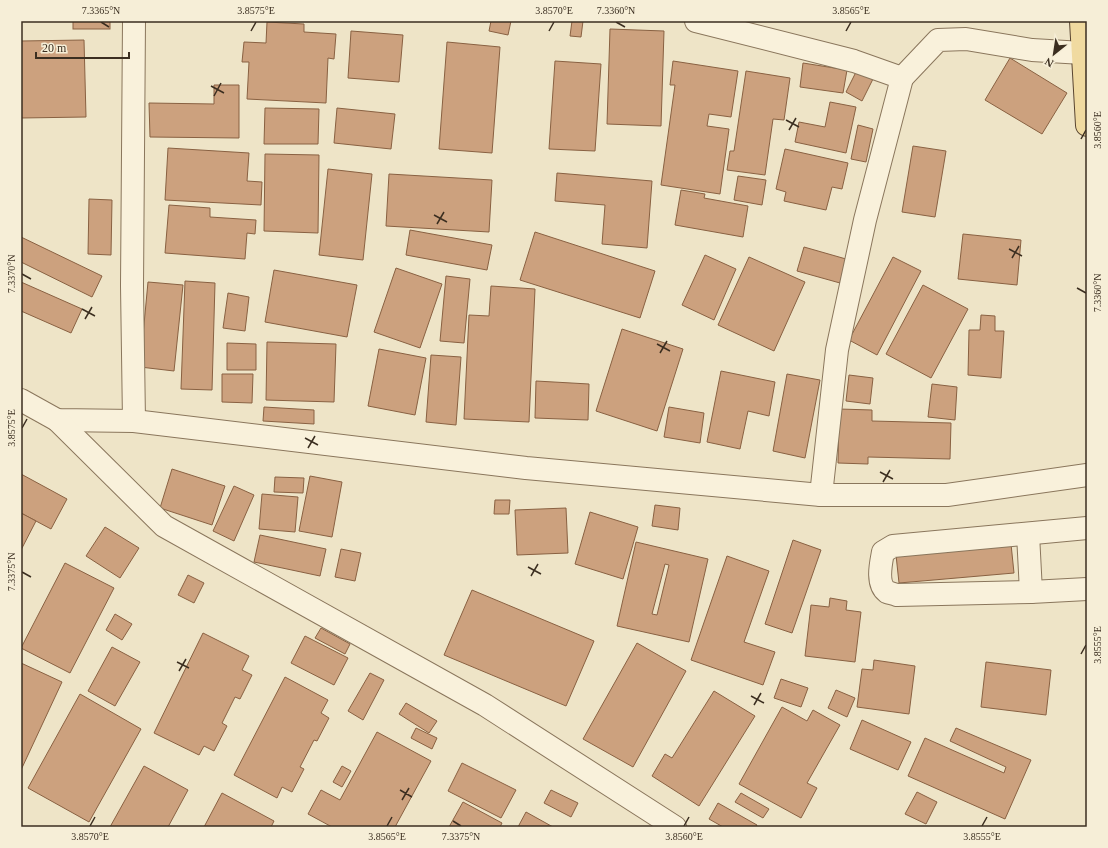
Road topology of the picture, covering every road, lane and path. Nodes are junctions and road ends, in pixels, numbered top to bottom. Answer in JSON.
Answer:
{"nodes":[{"id":1,"x":134,"y":21,"type":"edge"},
{"id":2,"x":696,"y":21,"type":"edge"},
{"id":3,"x":1081,"y":21,"type":"edge"},
{"id":4,"x":1083,"y":53,"type":"junction"},
{"id":5,"x":902,"y":78,"type":"junction"},
{"id":6,"x":1087,"y":125,"type":"edge"},
{"id":7,"x":21,"y":400,"type":"edge"},
{"id":8,"x":57,"y":420,"type":"junction"},
{"id":9,"x":134,"y":421,"type":"junction"},
{"id":10,"x":1087,"y":475,"type":"edge"},
{"id":11,"x":821,"y":495,"type":"junction"},
{"id":12,"x":1087,"y":528,"type":"edge"},
{"id":13,"x":1028,"y":534,"type":"junction"},
{"id":14,"x":1087,"y":589,"type":"edge"},
{"id":15,"x":1031,"y":592,"type":"junction"},
{"id":16,"x":675,"y":827,"type":"edge"}],
"edges":[{"from":1,"to":9,"type":"street"},
{"from":2,"to":5,"type":"street"},
{"from":3,"to":4,"type":"main road"},
{"from":4,"to":5,"type":"street"},
{"from":4,"to":6,"type":"main road"},
{"from":5,"to":11,"type":"street"},
{"from":7,"to":8,"type":"street"},
{"from":8,"to":9,"type":"street"},
{"from":8,"to":16,"type":"street"},
{"from":9,"to":11,"type":"street"},
{"from":10,"to":11,"type":"street"},
{"from":12,"to":13,"type":"street"},
{"from":13,"to":15,"type":"street"},
{"from":13,"to":15,"type":"street"},
{"from":14,"to":15,"type":"street"}]}
